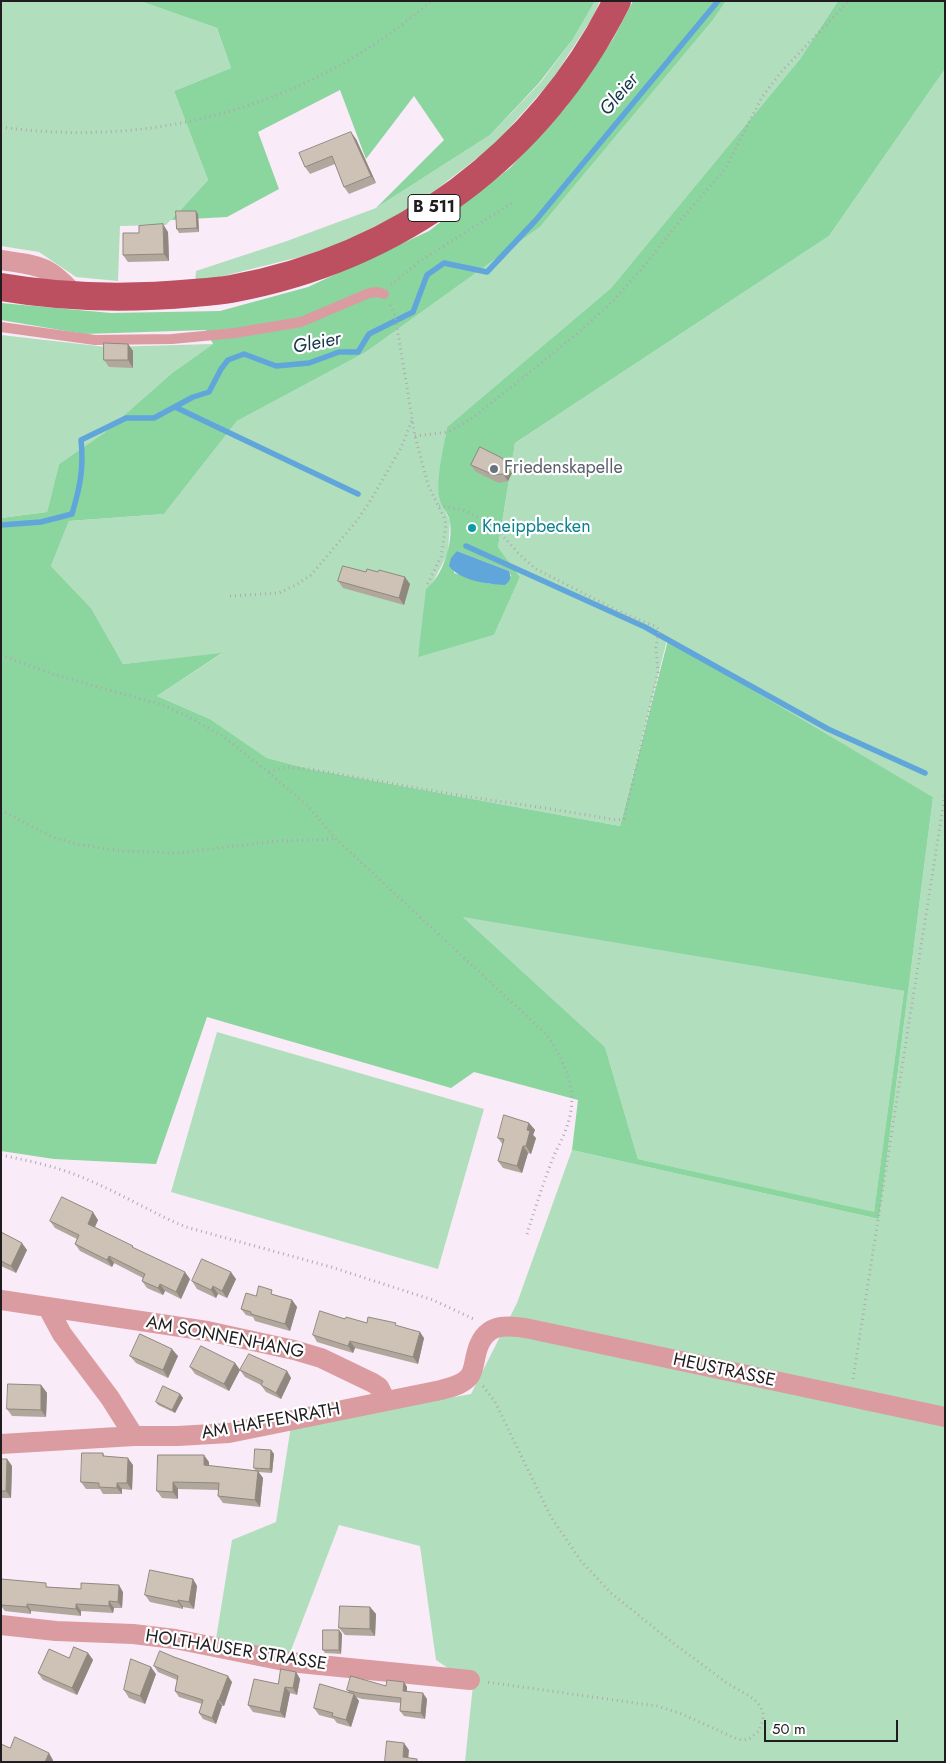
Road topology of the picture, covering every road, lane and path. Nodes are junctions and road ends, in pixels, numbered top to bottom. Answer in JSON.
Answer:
{"nodes":[{"id":1,"x":431,"y":1,"type":"edge"},
{"id":2,"x":617,"y":1,"type":"edge"},
{"id":3,"x":849,"y":1,"type":"edge"},
{"id":4,"x":1,"y":126,"type":"edge"},
{"id":5,"x":512,"y":203,"type":"dead end"},
{"id":6,"x":1,"y":260,"type":"edge"},
{"id":7,"x":1,"y":287,"type":"edge"},
{"id":8,"x":384,"y":294,"type":"joint"},
{"id":9,"x":76,"y":295,"type":"junction"},
{"id":10,"x":395,"y":316,"type":"dead end"},
{"id":11,"x":1,"y":327,"type":"edge"},
{"id":12,"x":412,"y":420,"type":"junction"},
{"id":13,"x":414,"y":436,"type":"junction"},
{"id":14,"x":439,"y":506,"type":"junction"},
{"id":15,"x":427,"y":585,"type":"dead end"},
{"id":16,"x":230,"y":596,"type":"dead end"},
{"id":17,"x":1,"y":655,"type":"edge"},
{"id":18,"x":268,"y":772,"type":"junction"},
{"id":19,"x":945,"y":794,"type":"edge"},
{"id":20,"x":1,"y":810,"type":"edge"},
{"id":21,"x":336,"y":839,"type":"junction"},
{"id":22,"x":1,"y":1155,"type":"edge"},
{"id":23,"x":527,"y":1234,"type":"dead end"},
{"id":24,"x":1,"y":1300,"type":"edge"},
{"id":25,"x":48,"y":1308,"type":"junction"},
{"id":26,"x":499,"y":1327,"type":"junction"},
{"id":27,"x":472,"y":1372,"type":"junction"},
{"id":28,"x":850,"y":1398,"type":"junction"},
{"id":29,"x":386,"y":1401,"type":"junction"},
{"id":30,"x":945,"y":1417,"type":"edge"},
{"id":31,"x":134,"y":1436,"type":"junction"},
{"id":32,"x":1,"y":1444,"type":"edge"},
{"id":33,"x":1,"y":1625,"type":"edge"},
{"id":34,"x":470,"y":1680,"type":"joint"}],
"edges":[{"from":1,"to":4,"type":"path"},
{"from":2,"to":9,"type":"main road","number":"B 511"},
{"from":3,"to":13,"type":"path"},
{"from":5,"to":8,"type":"path"},
{"from":6,"to":9,"type":"street"},
{"from":7,"to":9,"type":"main road","number":"B 511"},
{"from":8,"to":11,"type":"lane"},
{"from":10,"to":12,"type":"path"},
{"from":12,"to":13,"type":"path"},
{"from":12,"to":16,"type":"path"},
{"from":13,"to":14,"type":"path"},
{"from":14,"to":15,"type":"path"},
{"from":14,"to":18,"type":"path"},
{"from":17,"to":18,"type":"path"},
{"from":18,"to":21,"type":"path"},
{"from":19,"to":28,"type":"path"},
{"from":20,"to":21,"type":"path"},
{"from":21,"to":23,"type":"path"},
{"from":22,"to":26,"type":"path"},
{"from":24,"to":25,"type":"street","name":"AM SONNENHANG"},
{"from":25,"to":29,"type":"street","name":"AM SONNENHANG"},
{"from":25,"to":31,"type":"street"},
{"from":26,"to":27,"type":"street"},
{"from":26,"to":28,"type":"street","name":"HEUSTRASSE"},
{"from":27,"to":29,"type":"street","name":"AM HAFFENRATH"},
{"from":27,"to":34,"type":"path"},
{"from":28,"to":30,"type":"street","name":"HEUSTRASSE"},
{"from":29,"to":31,"type":"street","name":"AM HAFFENRATH"},
{"from":31,"to":32,"type":"street","name":"AM HAFFENRATH"},
{"from":33,"to":34,"type":"street","name":"HOLTHAUSER STRASSE"}]}
